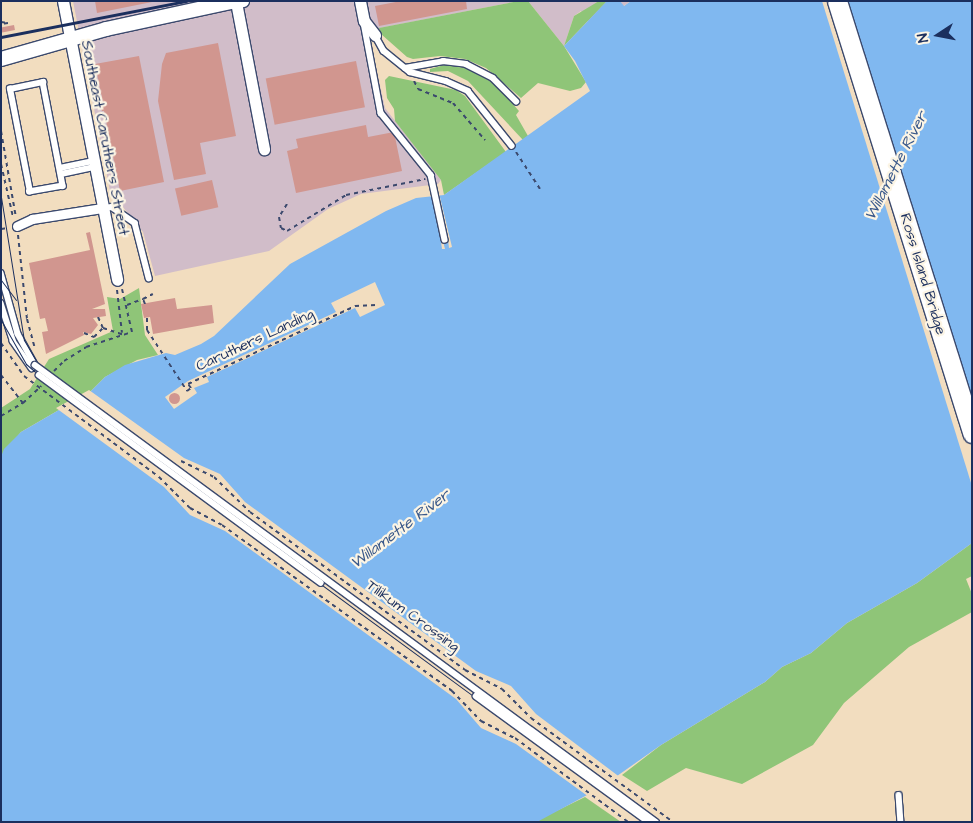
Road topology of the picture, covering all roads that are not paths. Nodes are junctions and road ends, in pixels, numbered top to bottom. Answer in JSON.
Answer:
{"nodes":[{"id":1,"x":63,"y":1,"type":"edge"},
{"id":2,"x":360,"y":1,"type":"edge"},
{"id":3,"x":837,"y":1,"type":"edge"},
{"id":4,"x":238,"y":2,"type":"edge"},
{"id":5,"x":364,"y":21,"type":"junction"},
{"id":6,"x":375,"y":35,"type":"joint"},
{"id":7,"x":70,"y":40,"type":"junction"},
{"id":8,"x":1,"y":59,"type":"edge"},
{"id":9,"x":408,"y":70,"type":"junction"},
{"id":10,"x":516,"y":101,"type":"dead end"},
{"id":11,"x":512,"y":146,"type":"road end"},
{"id":12,"x":264,"y":149,"type":"dead end"},
{"id":13,"x":93,"y":164,"type":"junction"},
{"id":14,"x":61,"y":171,"type":"junction"},
{"id":15,"x":102,"y":208,"type":"junction"},
{"id":16,"x":17,"y":226,"type":"road end"},
{"id":17,"x":446,"y":240,"type":"dead end"},
{"id":18,"x":1,"y":273,"type":"edge"},
{"id":19,"x":149,"y":278,"type":"dead end"},
{"id":20,"x":117,"y":280,"type":"road end"},
{"id":21,"x":1,"y":303,"type":"edge"},
{"id":22,"x":33,"y":367,"type":"junction"},
{"id":23,"x":972,"y":433,"type":"edge"},
{"id":24,"x":899,"y":795,"type":"dead end"},
{"id":25,"x":649,"y":822,"type":"edge"},
{"id":26,"x":656,"y":822,"type":"edge"},
{"id":27,"x":901,"y":822,"type":"edge"}],
"edges":[{"from":1,"to":7,"type":"street","name":"Southeast Caruthers Street"},
{"from":2,"to":5,"type":"street"},
{"from":3,"to":23,"type":"highway","name":"Ross Island Bridge"},
{"from":4,"to":7,"type":"street"},
{"from":4,"to":12,"type":"street"},
{"from":5,"to":6,"type":"street"},
{"from":5,"to":17,"type":"lane"},
{"from":6,"to":9,"type":"lane"},
{"from":7,"to":8,"type":"street"},
{"from":7,"to":13,"type":"street","name":"Southeast Caruthers Street"},
{"from":9,"to":10,"type":"lane"},
{"from":9,"to":11,"type":"lane"},
{"from":13,"to":14,"type":"lane"},
{"from":13,"to":15,"type":"street","name":"Southeast Caruthers Street"},
{"from":14,"to":14,"type":"lane"},
{"from":15,"to":16,"type":"street"},
{"from":15,"to":19,"type":"lane"},
{"from":15,"to":20,"type":"street","name":"Southeast Caruthers Street"},
{"from":18,"to":22,"type":"lane"},
{"from":21,"to":22,"type":"lane"},
{"from":22,"to":25,"type":"lane","name":"Tilikum Crossing","bridge":true},
{"from":22,"to":26,"type":"lane","name":"Tilikum Crossing","bridge":true},
{"from":24,"to":27,"type":"lane"}]}
